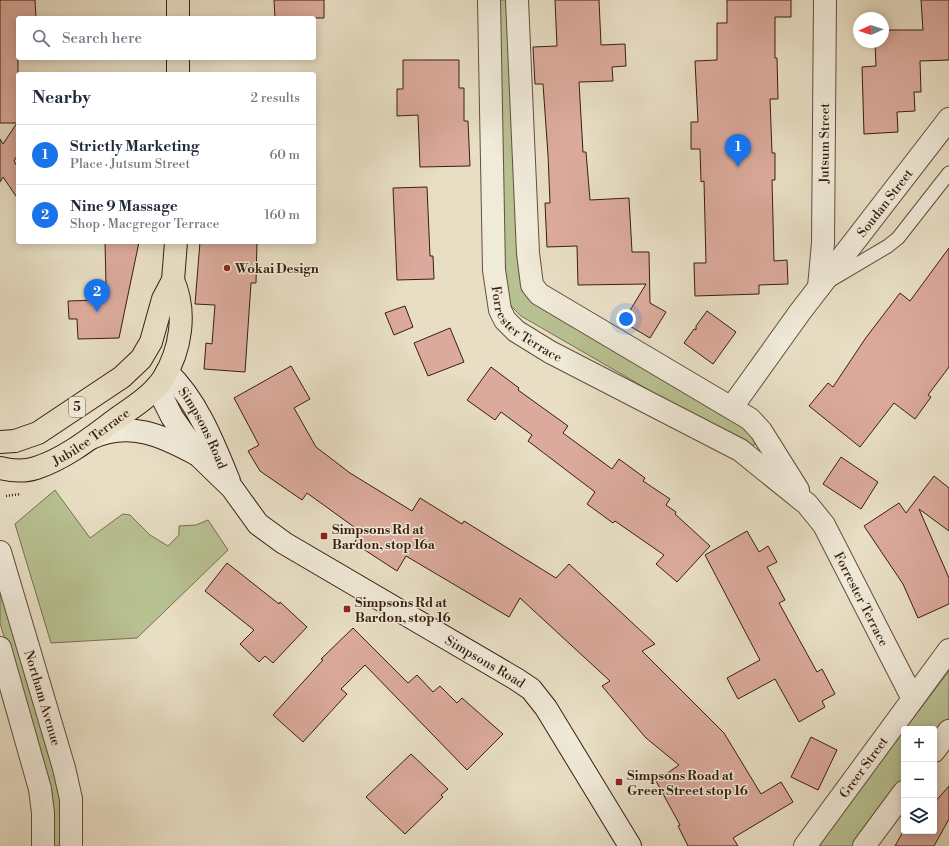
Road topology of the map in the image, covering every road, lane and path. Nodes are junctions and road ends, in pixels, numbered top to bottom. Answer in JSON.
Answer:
{"nodes":[{"id":1,"x":178,"y":0,"type":"edge"},
{"id":2,"x":488,"y":0,"type":"edge"},
{"id":3,"x":517,"y":0,"type":"edge"},
{"id":4,"x":825,"y":0,"type":"edge"},
{"id":5,"x":178,"y":16,"type":"edge"},
{"id":6,"x":178,"y":60,"type":"edge"},
{"id":7,"x":178,"y":72,"type":"edge"},
{"id":8,"x":949,"y":119,"type":"edge"},
{"id":9,"x":949,"y":173,"type":"edge"},
{"id":10,"x":176,"y":244,"type":"edge"},
{"id":11,"x":173,"y":280,"type":"junction"},
{"id":12,"x":819,"y":287,"type":"junction"},
{"id":13,"x":145,"y":353,"type":"junction"},
{"id":14,"x":162,"y":380,"type":"junction"},
{"id":15,"x":732,"y":407,"type":"junction"},
{"id":16,"x":91,"y":438,"type":"junction"},
{"id":17,"x":0,"y":442,"type":"edge"},
{"id":18,"x":200,"y":457,"type":"junction"},
{"id":19,"x":0,"y":468,"type":"edge"},
{"id":20,"x":232,"y":488,"type":"junction"},
{"id":21,"x":807,"y":504,"type":"junction"},
{"id":22,"x":0,"y":552,"type":"edge"},
{"id":23,"x":0,"y":648,"type":"edge"},
{"id":24,"x":949,"y":650,"type":"edge"},
{"id":25,"x":912,"y":697,"type":"junction"},
{"id":26,"x":949,"y":731,"type":"edge"},
{"id":27,"x":937,"y":747,"type":"edge"},
{"id":28,"x":901,"y":796,"type":"edge"},
{"id":29,"x":43,"y":846,"type":"edge"},
{"id":30,"x":71,"y":846,"type":"edge"},
{"id":31,"x":630,"y":846,"type":"edge"},
{"id":32,"x":805,"y":846,"type":"edge"},
{"id":33,"x":864,"y":846,"type":"edge"}],
"edges":[{"from":1,"to":5,"type":"highway"},
{"from":2,"to":21,"type":"street","name":"Forrester Terrace"},
{"from":3,"to":15,"type":"street","name":"Forrester Terrace"},
{"from":4,"to":12,"type":"street","name":"Jutsum Street"},
{"from":6,"to":7,"type":"highway"},
{"from":8,"to":12,"type":"street","name":"Soudan Street"},
{"from":9,"to":12,"type":"lane","name":"Soudan Street"},
{"from":10,"to":11,"type":"highway","number":"5"},
{"from":11,"to":13,"type":"highway","number":"5"},
{"from":11,"to":14,"type":"highway","number":"5"},
{"from":12,"to":15,"type":"street","name":"Soudan Street"},
{"from":13,"to":14,"type":"highway"},
{"from":13,"to":17,"type":"highway","number":"5"},
{"from":14,"to":16,"type":"highway","name":"Jubilee Terrace"},
{"from":14,"to":18,"type":"street","name":"Simpsons Road"},
{"from":14,"to":20,"type":"street","name":"Simpsons Road"},
{"from":15,"to":21,"type":"street","name":"Forrester Terrace"},
{"from":16,"to":18,"type":"street"},
{"from":16,"to":19,"type":"highway","name":"Jubilee Terrace"},
{"from":18,"to":20,"type":"street","name":"Simpsons Road"},
{"from":20,"to":31,"type":"street","name":"Simpsons Road"},
{"from":21,"to":25,"type":"street","name":"Forrester Terrace"},
{"from":22,"to":30,"type":"street","name":"Northam Avenue"},
{"from":23,"to":29,"type":"street","name":"Northam Avenue"},
{"from":24,"to":25,"type":"street","name":"Greer Street"},
{"from":25,"to":32,"type":"street","name":"Greer Street"},
{"from":26,"to":27,"type":"street"},
{"from":28,"to":33,"type":"street"}]}
